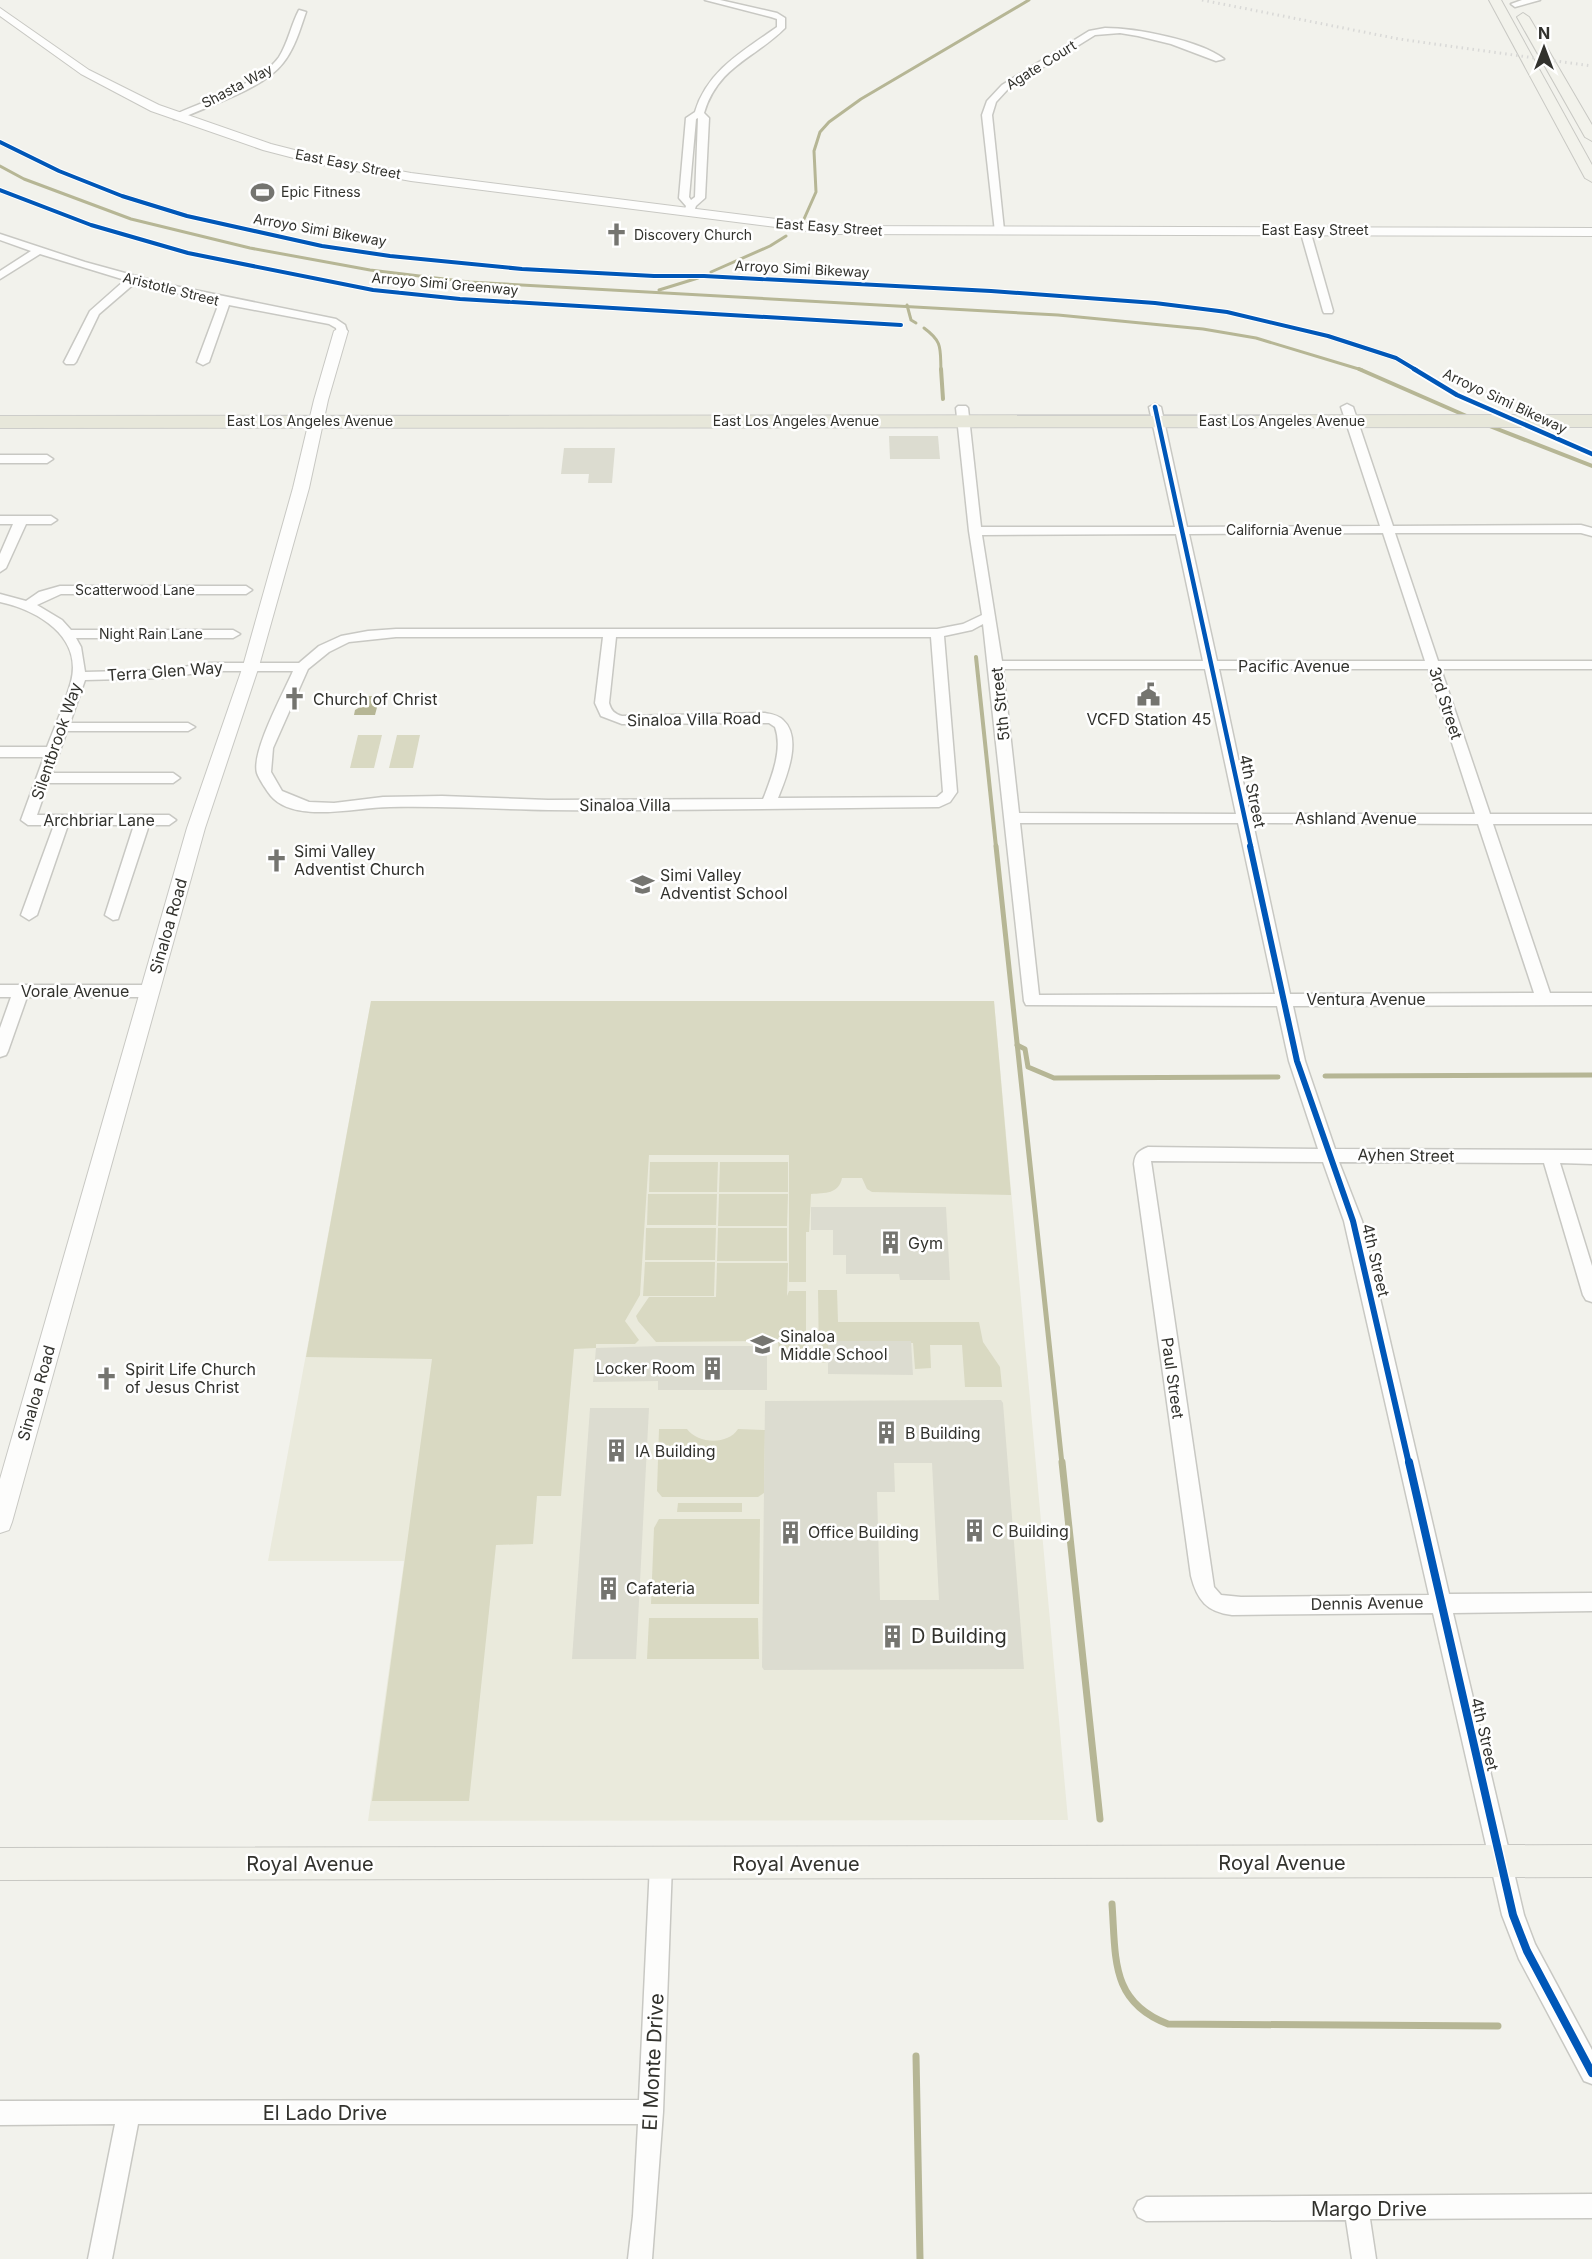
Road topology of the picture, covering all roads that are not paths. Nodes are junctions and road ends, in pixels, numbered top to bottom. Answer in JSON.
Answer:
{"nodes":[{"id":1,"x":709,"y":0,"type":"edge"},
{"id":2,"x":1536,"y":0,"type":"edge"},
{"id":3,"x":1514,"y":2,"type":"edge"},
{"id":4,"x":1497,"y":4,"type":"edge"},
{"id":5,"x":0,"y":10,"type":"edge"},
{"id":6,"x":302,"y":12,"type":"dead end"},
{"id":7,"x":1219,"y":59,"type":"dead end"},
{"id":8,"x":699,"y":114,"type":"junction"},
{"id":9,"x":177,"y":117,"type":"junction"},
{"id":10,"x":1592,"y":137,"type":"edge"},
{"id":11,"x":688,"y":147,"type":"junction"},
{"id":12,"x":704,"y":147,"type":"junction"},
{"id":13,"x":1592,"y":178,"type":"edge"},
{"id":14,"x":690,"y":208,"type":"junction"},
{"id":15,"x":999,"y":230,"type":"junction"},
{"id":16,"x":1305,"y":230,"type":"junction"},
{"id":17,"x":1592,"y":232,"type":"edge"},
{"id":18,"x":0,"y":237,"type":"edge"},
{"id":19,"x":38,"y":251,"type":"junction"},
{"id":20,"x":0,"y":276,"type":"edge"},
{"id":21,"x":132,"y":280,"type":"junction"},
{"id":22,"x":225,"y":302,"type":"junction"},
{"id":23,"x":1328,"y":311,"type":"dead end"},
{"id":24,"x":341,"y":331,"type":"joint"},
{"id":25,"x":70,"y":362,"type":"dead end"},
{"id":26,"x":203,"y":362,"type":"dead end"},
{"id":27,"x":1592,"y":407,"type":"edge"},
{"id":28,"x":0,"y":408,"type":"edge"},
{"id":29,"x":318,"y":414,"type":"junction"},
{"id":30,"x":1156,"y":414,"type":"junction"},
{"id":31,"x":1350,"y":414,"type":"junction"},
{"id":32,"x":1560,"y":414,"type":"junction"},
{"id":33,"x":963,"y":415,"type":"junction"},
{"id":34,"x":1592,"y":421,"type":"edge"},
{"id":35,"x":0,"y":422,"type":"edge"},
{"id":36,"x":0,"y":459,"type":"edge"},
{"id":37,"x":47,"y":459,"type":"dead end"},
{"id":38,"x":0,"y":520,"type":"edge"},
{"id":39,"x":21,"y":520,"type":"junction"},
{"id":40,"x":51,"y":520,"type":"dead end"},
{"id":41,"x":1389,"y":530,"type":"junction"},
{"id":42,"x":975,"y":531,"type":"junction"},
{"id":43,"x":1182,"y":531,"type":"junction"},
{"id":44,"x":1592,"y":532,"type":"edge"},
{"id":45,"x":0,"y":568,"type":"edge"},
{"id":46,"x":246,"y":590,"type":"dead end"},
{"id":47,"x":0,"y":598,"type":"edge"},
{"id":48,"x":28,"y":605,"type":"junction"},
{"id":49,"x":987,"y":617,"type":"junction"},
{"id":50,"x":610,"y":633,"type":"junction"},
{"id":51,"x":937,"y":633,"type":"junction"},
{"id":52,"x":69,"y":634,"type":"junction"},
{"id":53,"x":233,"y":634,"type":"dead end"},
{"id":54,"x":996,"y":665,"type":"junction"},
{"id":55,"x":1592,"y":665,"type":"edge"},
{"id":56,"x":1210,"y":666,"type":"junction"},
{"id":57,"x":1434,"y":666,"type":"junction"},
{"id":58,"x":254,"y":667,"type":"junction"},
{"id":59,"x":302,"y":667,"type":"junction"},
{"id":60,"x":79,"y":676,"type":"junction"},
{"id":61,"x":62,"y":727,"type":"junction"},
{"id":62,"x":188,"y":727,"type":"dead end"},
{"id":63,"x":0,"y":752,"type":"edge"},
{"id":64,"x":53,"y":752,"type":"junction"},
{"id":65,"x":43,"y":778,"type":"junction"},
{"id":66,"x":173,"y":778,"type":"dead end"},
{"id":67,"x":768,"y":804,"type":"junction"},
{"id":68,"x":1012,"y":818,"type":"junction"},
{"id":69,"x":1245,"y":818,"type":"junction"},
{"id":70,"x":1484,"y":819,"type":"junction"},
{"id":71,"x":1592,"y":819,"type":"edge"},
{"id":72,"x":28,"y":820,"type":"joint"},
{"id":73,"x":63,"y":820,"type":"junction"},
{"id":74,"x":143,"y":820,"type":"junction"},
{"id":75,"x":170,"y":820,"type":"dead end"},
{"id":76,"x":29,"y":915,"type":"dead end"},
{"id":77,"x":113,"y":915,"type":"dead end"},
{"id":78,"x":0,"y":991,"type":"edge"},
{"id":79,"x":21,"y":991,"type":"junction"},
{"id":80,"x":150,"y":991,"type":"junction"},
{"id":81,"x":1283,"y":999,"type":"junction"},
{"id":82,"x":1544,"y":999,"type":"junction"},
{"id":83,"x":1592,"y":999,"type":"edge"},
{"id":84,"x":1032,"y":1001,"type":"joint"},
{"id":85,"x":0,"y":1052,"type":"edge"},
{"id":86,"x":1148,"y":1154,"type":"joint"},
{"id":87,"x":1328,"y":1155,"type":"junction"},
{"id":88,"x":1592,"y":1156,"type":"edge"},
{"id":89,"x":1550,"y":1157,"type":"junction"},
{"id":90,"x":1592,"y":1295,"type":"edge"},
{"id":91,"x":0,"y":1521,"type":"edge"},
{"id":92,"x":1214,"y":1602,"type":"joint"},
{"id":93,"x":1442,"y":1602,"type":"junction"},
{"id":94,"x":1592,"y":1602,"type":"edge"},
{"id":95,"x":1592,"y":1861,"type":"edge"},
{"id":96,"x":1500,"y":1862,"type":"junction"},
{"id":97,"x":0,"y":1864,"type":"edge"},
{"id":98,"x":661,"y":1864,"type":"junction"},
{"id":99,"x":1592,"y":2073,"type":"edge"},
{"id":100,"x":651,"y":2112,"type":"junction"},
{"id":101,"x":0,"y":2113,"type":"edge"},
{"id":102,"x":129,"y":2113,"type":"junction"},
{"id":103,"x":1592,"y":2206,"type":"edge"},
{"id":104,"x":1146,"y":2209,"type":"dead end"},
{"id":105,"x":1356,"y":2209,"type":"junction"},
{"id":106,"x":100,"y":2259,"type":"edge"},
{"id":107,"x":640,"y":2259,"type":"edge"},
{"id":108,"x":1364,"y":2259,"type":"edge"}],
"edges":[{"from":1,"to":8,"type":"street"},
{"from":2,"to":3,"type":"street"},
{"from":3,"to":4,"type":"main road"},
{"from":3,"to":10,"type":"main road"},
{"from":4,"to":13,"type":"main road"},
{"from":5,"to":9,"type":"street","name":"East Easy Street"},
{"from":6,"to":9,"type":"street","name":"Shasta Way"},
{"from":7,"to":15,"type":"street","name":"Agate Court"},
{"from":8,"to":11,"type":"street"},
{"from":8,"to":12,"type":"street"},
{"from":9,"to":14,"type":"street","name":"East Easy Street"},
{"from":11,"to":12,"type":"street"},
{"from":11,"to":14,"type":"street"},
{"from":12,"to":14,"type":"street"},
{"from":14,"to":15,"type":"street","name":"East Easy Street"},
{"from":15,"to":16,"type":"street","name":"East Easy Street"},
{"from":16,"to":17,"type":"street","name":"East Easy Street"},
{"from":16,"to":23,"type":"street"},
{"from":18,"to":19,"type":"street","name":"Aristotle Street"},
{"from":19,"to":20,"type":"street"},
{"from":19,"to":21,"type":"street","name":"Aristotle Street"},
{"from":21,"to":22,"type":"street","name":"Aristotle Street"},
{"from":21,"to":25,"type":"street"},
{"from":22,"to":24,"type":"street","name":"Aristotle Street"},
{"from":22,"to":26,"type":"street"},
{"from":24,"to":29,"type":"street","name":"Sinaloa Road"},
{"from":27,"to":32,"type":"main road","name":"East Los Angeles Avenue"},
{"from":28,"to":29,"type":"main road","name":"East Los Angeles Avenue"},
{"from":29,"to":33,"type":"main road","name":"East Los Angeles Avenue"},
{"from":29,"to":35,"type":"main road","name":"East Los Angeles Avenue"},
{"from":29,"to":58,"type":"street","name":"Sinaloa Road"},
{"from":30,"to":31,"type":"main road","name":"East Los Angeles Avenue"},
{"from":30,"to":33,"type":"main road","name":"East Los Angeles Avenue"},
{"from":30,"to":43,"type":"street","name":"4th Street"},
{"from":31,"to":32,"type":"main road","name":"East Los Angeles Avenue"},
{"from":31,"to":32,"type":"main road","name":"East Los Angeles Avenue"},
{"from":31,"to":41,"type":"street","name":"3rd Street"},
{"from":32,"to":34,"type":"main road","name":"East Los Angeles Avenue"},
{"from":33,"to":42,"type":"street","name":"5th Street"},
{"from":36,"to":37,"type":"street"},
{"from":38,"to":39,"type":"street"},
{"from":39,"to":40,"type":"street"},
{"from":39,"to":45,"type":"street"},
{"from":41,"to":43,"type":"street","name":"California Avenue"},
{"from":41,"to":44,"type":"street","name":"California Avenue"},
{"from":41,"to":57,"type":"street","name":"3rd Street"},
{"from":42,"to":43,"type":"street","name":"California Avenue"},
{"from":42,"to":49,"type":"street","name":"5th Street"},
{"from":43,"to":56,"type":"street","name":"4th Street"},
{"from":46,"to":48,"type":"street","name":"Scatterwood Lane"},
{"from":47,"to":48,"type":"street","name":"Silentbrook Way"},
{"from":48,"to":52,"type":"street","name":"Silentbrook Way"},
{"from":49,"to":51,"type":"street","name":"Sinaloa Villa"},
{"from":49,"to":54,"type":"street","name":"5th Street"},
{"from":50,"to":51,"type":"street","name":"Sinaloa Villa"},
{"from":50,"to":59,"type":"street","name":"Sinaloa Villa"},
{"from":50,"to":67,"type":"street","name":"Sinaloa Villa Road"},
{"from":51,"to":67,"type":"street","name":"Sinaloa Villa"},
{"from":52,"to":53,"type":"street","name":"Night Rain Lane"},
{"from":52,"to":60,"type":"street","name":"Silentbrook Way"},
{"from":54,"to":56,"type":"street","name":"Pacific Avenue"},
{"from":54,"to":68,"type":"street","name":"5th Street"},
{"from":55,"to":57,"type":"street","name":"Pacific Avenue"},
{"from":56,"to":57,"type":"street","name":"Pacific Avenue"},
{"from":56,"to":69,"type":"street","name":"4th Street"},
{"from":57,"to":70,"type":"street","name":"3rd Street"},
{"from":58,"to":59,"type":"street"},
{"from":58,"to":60,"type":"street","name":"Terra Glen Way"},
{"from":58,"to":80,"type":"street","name":"Sinaloa Road"},
{"from":59,"to":67,"type":"street","name":"Sinaloa Villa"},
{"from":60,"to":61,"type":"street","name":"Silentbrook Way"},
{"from":61,"to":62,"type":"street"},
{"from":61,"to":64,"type":"street","name":"Silentbrook Way"},
{"from":63,"to":64,"type":"street"},
{"from":64,"to":65,"type":"street","name":"Silentbrook Way"},
{"from":65,"to":66,"type":"street"},
{"from":65,"to":72,"type":"street","name":"Silentbrook Way"},
{"from":68,"to":69,"type":"street","name":"Ashland Avenue"},
{"from":68,"to":84,"type":"street","name":"5th Street"},
{"from":69,"to":70,"type":"street","name":"Ashland Avenue"},
{"from":69,"to":81,"type":"street","name":"4th Street"},
{"from":70,"to":71,"type":"street","name":"Ashland Avenue"},
{"from":70,"to":82,"type":"street","name":"3rd Street"},
{"from":72,"to":73,"type":"street","name":"Archbriar Lane"},
{"from":73,"to":74,"type":"street","name":"Archbriar Lane"},
{"from":73,"to":76,"type":"street"},
{"from":74,"to":75,"type":"street","name":"Archbriar Lane"},
{"from":74,"to":77,"type":"street"},
{"from":78,"to":79,"type":"street","name":"Vorale Avenue"},
{"from":79,"to":80,"type":"street","name":"Vorale Avenue"},
{"from":79,"to":85,"type":"street"},
{"from":80,"to":91,"type":"street","name":"Sinaloa Road"},
{"from":81,"to":82,"type":"street","name":"Ventura Avenue"},
{"from":81,"to":84,"type":"street","name":"Ventura Avenue"},
{"from":81,"to":87,"type":"street","name":"4th Street"},
{"from":82,"to":83,"type":"street","name":"Ventura Avenue"},
{"from":86,"to":87,"type":"street","name":"Ayhen Street"},
{"from":86,"to":92,"type":"street","name":"Paul Street"},
{"from":87,"to":89,"type":"street","name":"Ayhen Street"},
{"from":87,"to":93,"type":"street","name":"4th Street"},
{"from":88,"to":89,"type":"street","name":"Ayhen Street"},
{"from":89,"to":90,"type":"street"},
{"from":92,"to":93,"type":"street","name":"Dennis Avenue"},
{"from":93,"to":94,"type":"street","name":"Dennis Avenue"},
{"from":93,"to":96,"type":"street","name":"4th Street"},
{"from":95,"to":96,"type":"main road","name":"Royal Avenue"},
{"from":96,"to":98,"type":"main road","name":"Royal Avenue"},
{"from":96,"to":99,"type":"street","name":"4th Street"},
{"from":97,"to":98,"type":"main road","name":"Royal Avenue"},
{"from":98,"to":100,"type":"street","name":"El Monte Drive"},
{"from":100,"to":102,"type":"street","name":"El Lado Drive"},
{"from":100,"to":107,"type":"street","name":"El Monte Drive"},
{"from":101,"to":102,"type":"street","name":"El Lado Drive"},
{"from":102,"to":106,"type":"street"},
{"from":103,"to":105,"type":"street","name":"Margo Drive"},
{"from":104,"to":105,"type":"street","name":"Margo Drive"},
{"from":105,"to":108,"type":"street"}]}
